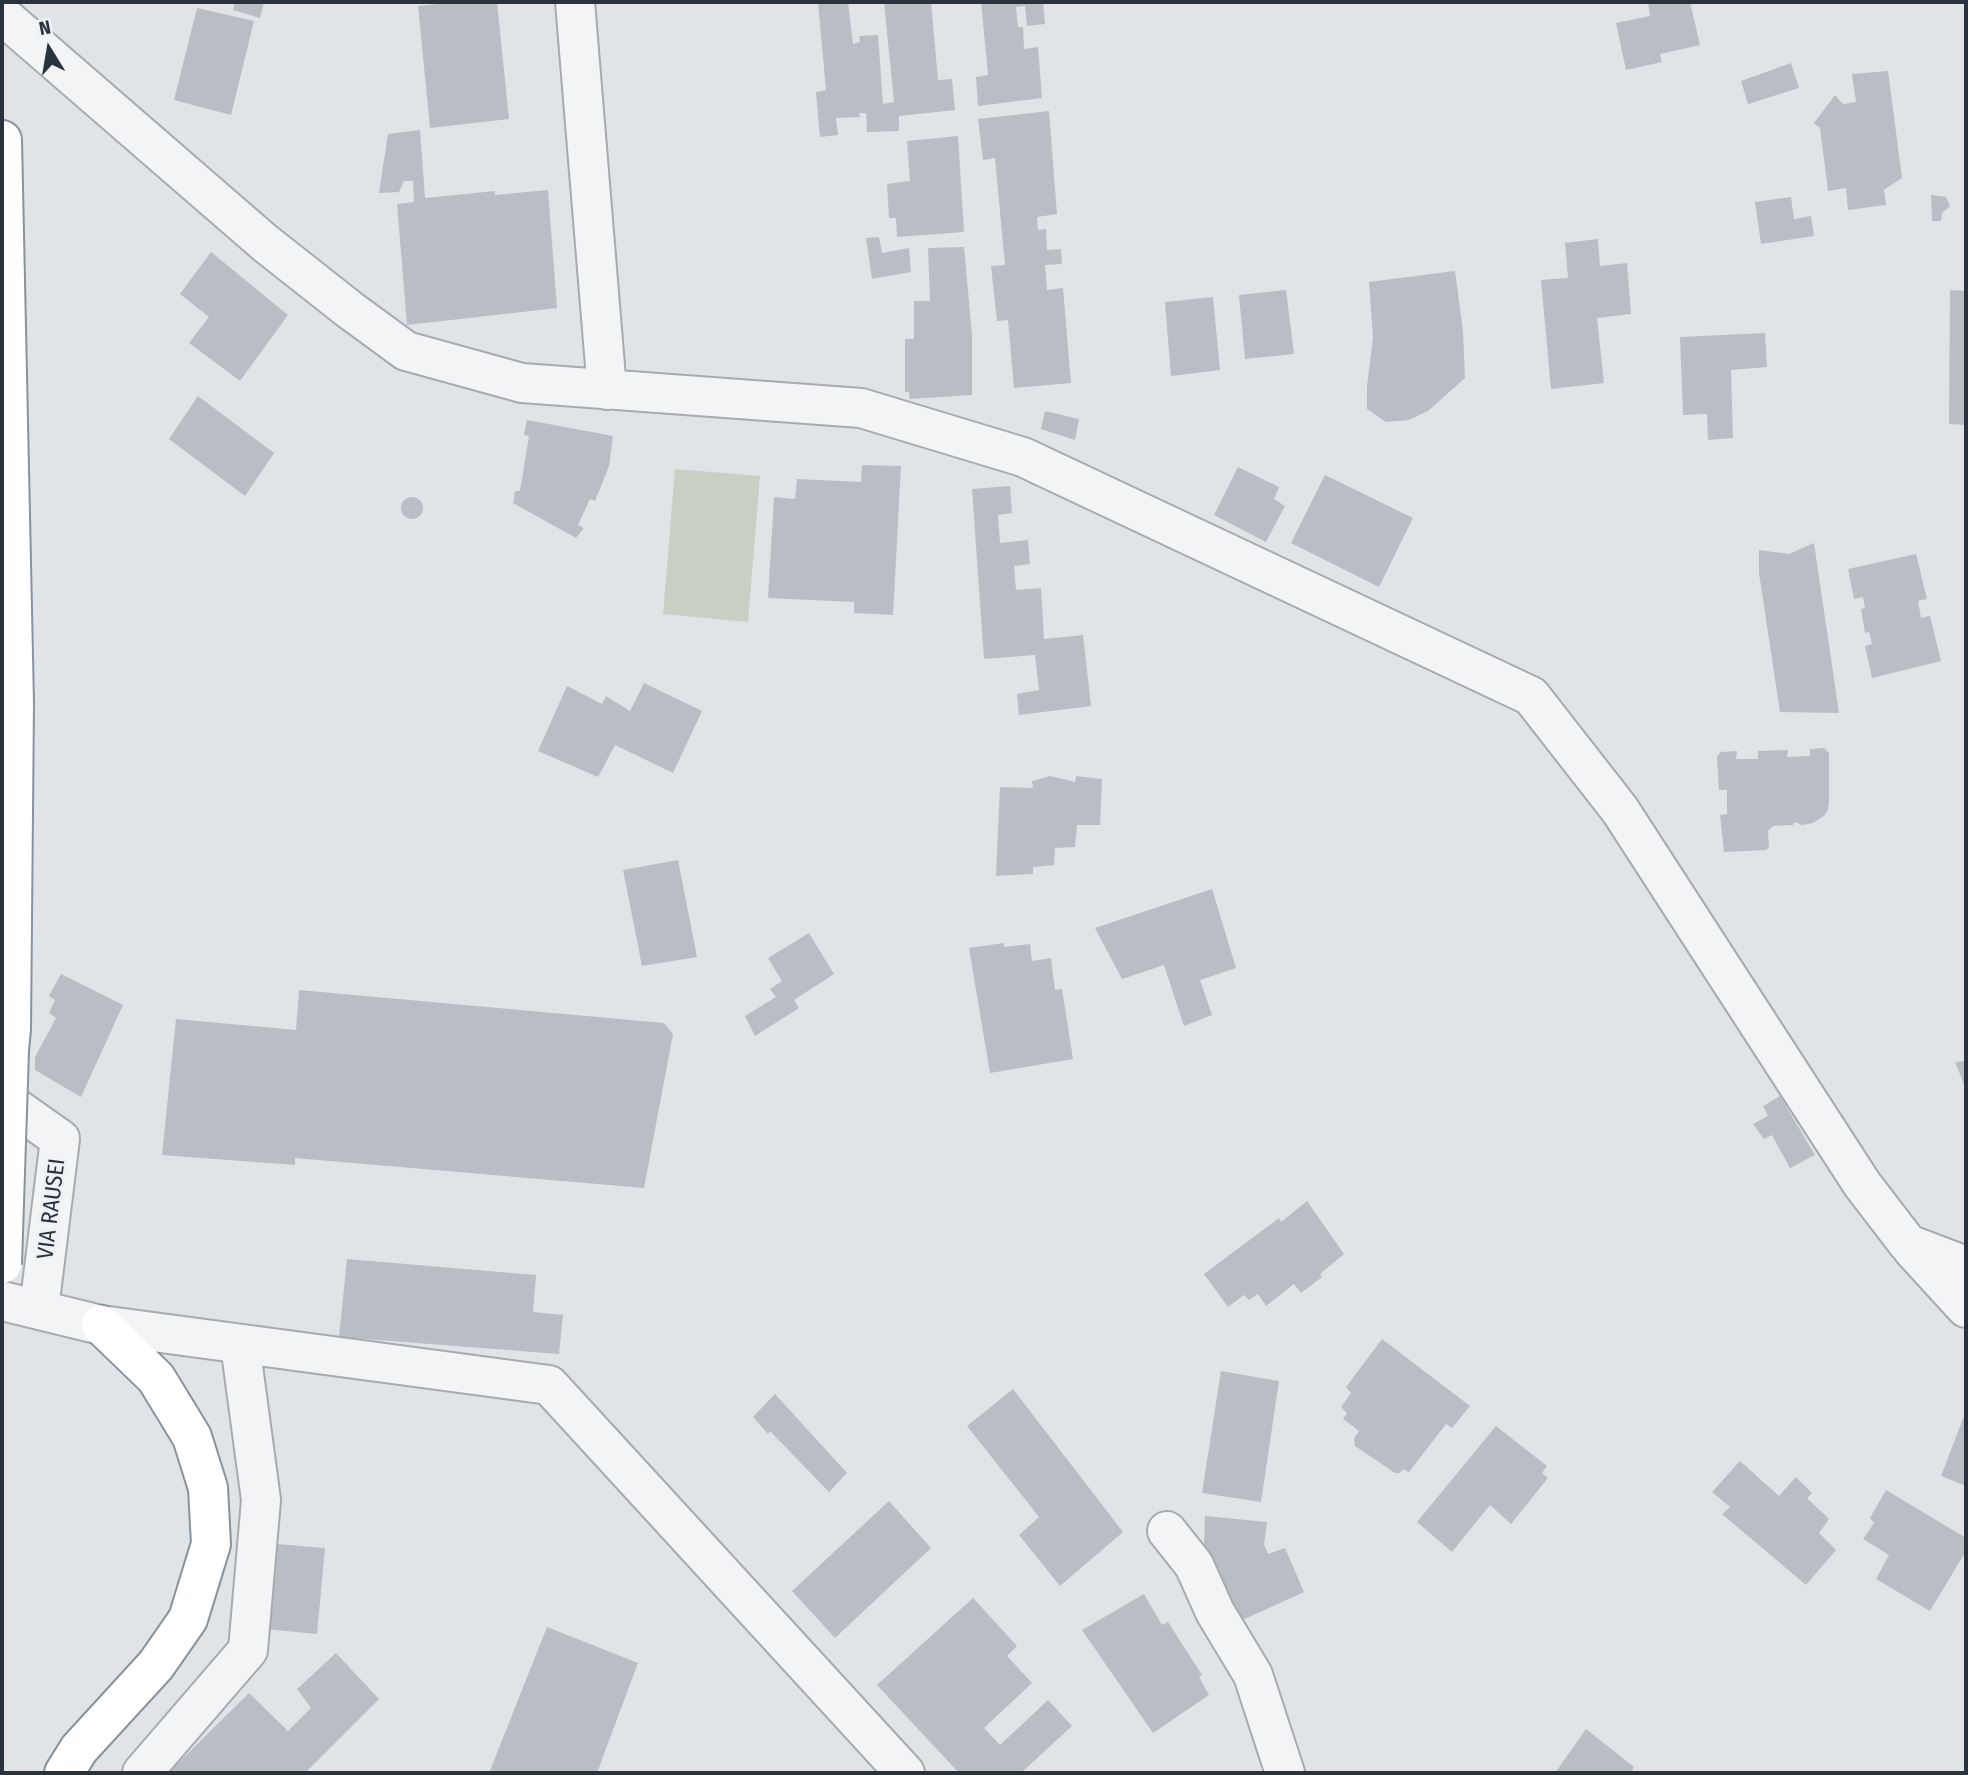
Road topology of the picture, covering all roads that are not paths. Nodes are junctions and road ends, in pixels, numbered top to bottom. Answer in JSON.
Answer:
{"nodes":[{"id":1,"x":575,"y":2,"type":"edge"},
{"id":2,"x":2,"y":15,"type":"edge"},
{"id":3,"x":2,"y":139,"type":"edge"},
{"id":4,"x":607,"y":390,"type":"junction"},
{"id":5,"x":2,"y":1098,"type":"edge"},
{"id":6,"x":1908,"y":1244,"type":"junction"},
{"id":7,"x":2,"y":1264,"type":"edge"},
{"id":8,"x":1966,"y":1266,"type":"edge"},
{"id":9,"x":2,"y":1301,"type":"edge"},
{"id":10,"x":1966,"y":1308,"type":"edge"},
{"id":11,"x":39,"y":1309,"type":"junction"},
{"id":12,"x":101,"y":1325,"type":"junction"},
{"id":13,"x":240,"y":1344,"type":"junction"},
{"id":14,"x":1167,"y":1531,"type":"dead end"},
{"id":15,"x":64,"y":1773,"type":"edge"},
{"id":16,"x":142,"y":1773,"type":"edge"},
{"id":17,"x":905,"y":1773,"type":"edge"},
{"id":18,"x":1285,"y":1773,"type":"edge"}],
"edges":[{"from":1,"to":4,"type":"street"},
{"from":2,"to":4,"type":"street"},
{"from":3,"to":7,"type":"highway","bridge":true},
{"from":4,"to":6,"type":"street"},
{"from":5,"to":11,"type":"street","name":"VIA RAUSEI"},
{"from":6,"to":8,"type":"street"},
{"from":6,"to":10,"type":"street"},
{"from":9,"to":11,"type":"street"},
{"from":11,"to":12,"type":"street"},
{"from":12,"to":13,"type":"street"},
{"from":12,"to":15,"type":"highway"},
{"from":13,"to":16,"type":"street"},
{"from":13,"to":17,"type":"street"},
{"from":14,"to":18,"type":"street"}]}
